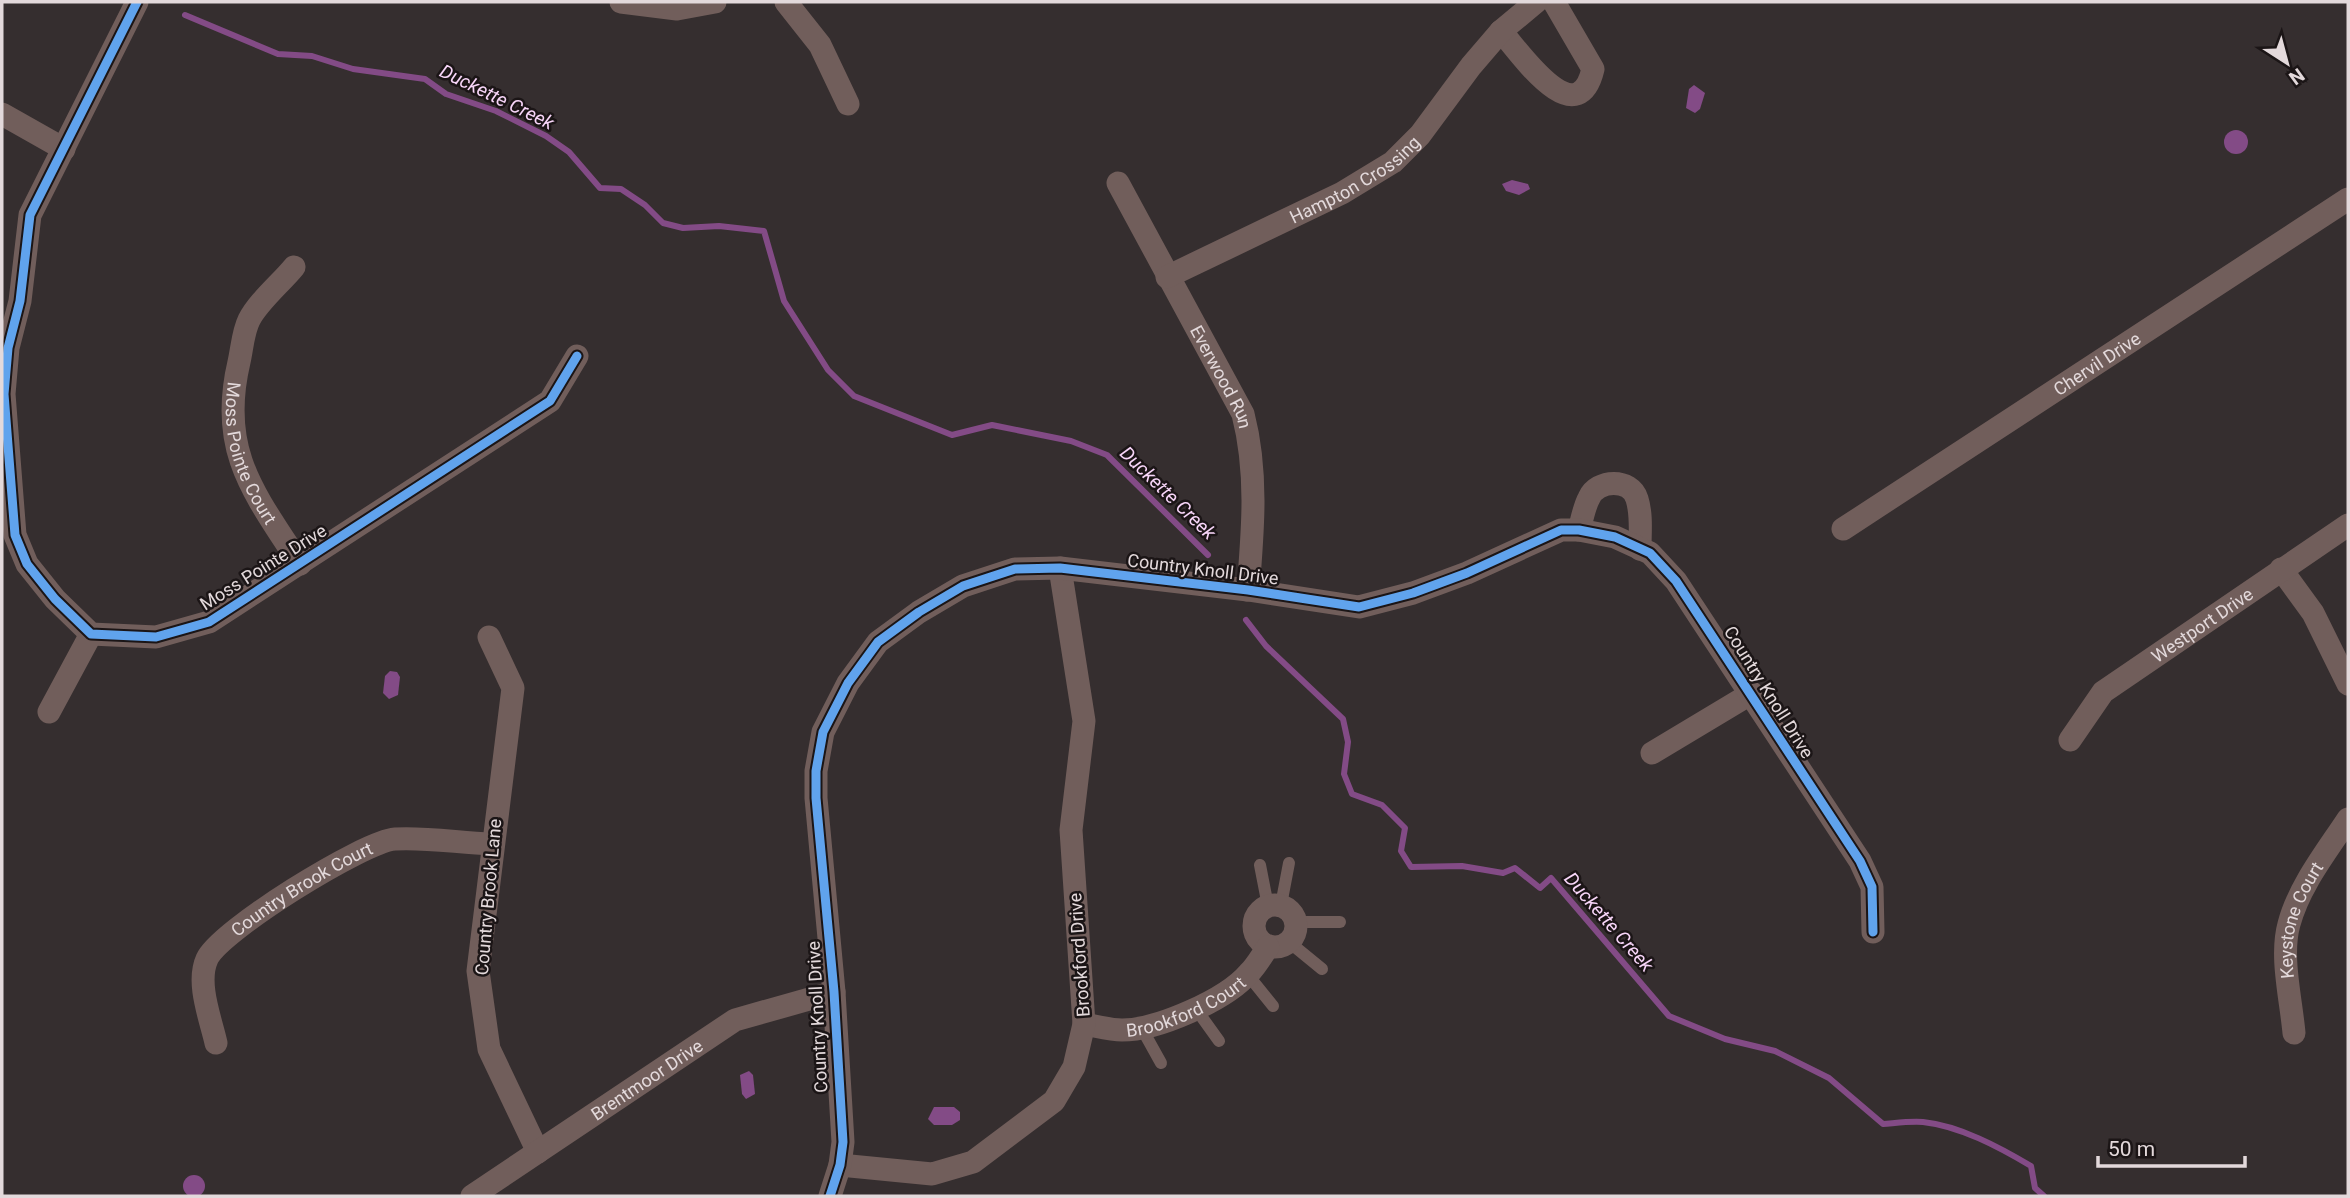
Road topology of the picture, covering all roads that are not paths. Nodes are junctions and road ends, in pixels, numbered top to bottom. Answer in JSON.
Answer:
{"nodes":[{"id":1,"x":137,"y":2,"type":"edge"},
{"id":2,"x":621,"y":2,"type":"edge"},
{"id":3,"x":715,"y":2,"type":"edge"},
{"id":4,"x":786,"y":2,"type":"edge"},
{"id":5,"x":1536,"y":2,"type":"edge"},
{"id":6,"x":1554,"y":2,"type":"edge"},
{"id":7,"x":1501,"y":31,"type":"junction"},
{"id":8,"x":848,"y":104,"type":"dead end"},
{"id":9,"x":2,"y":114,"type":"edge"},
{"id":10,"x":64,"y":149,"type":"junction"},
{"id":11,"x":1118,"y":183,"type":"dead end"},
{"id":12,"x":2348,"y":199,"type":"edge"},
{"id":13,"x":294,"y":267,"type":"dead end"},
{"id":14,"x":1167,"y":277,"type":"junction"},
{"id":15,"x":577,"y":356,"type":"dead end"},
{"id":16,"x":2348,"y":524,"type":"edge"},
{"id":17,"x":1843,"y":529,"type":"dead end"},
{"id":18,"x":1579,"y":530,"type":"junction"},
{"id":19,"x":1640,"y":549,"type":"junction"},
{"id":20,"x":300,"y":564,"type":"junction"},
{"id":21,"x":1060,"y":568,"type":"junction"},
{"id":22,"x":2281,"y":569,"type":"junction"},
{"id":23,"x":1248,"y":590,"type":"junction"},
{"id":24,"x":91,"y":634,"type":"junction"},
{"id":25,"x":489,"y":637,"type":"dead end"},
{"id":26,"x":2348,"y":684,"type":"edge"},
{"id":27,"x":1752,"y":694,"type":"junction"},
{"id":28,"x":49,"y":712,"type":"dead end"},
{"id":29,"x":2070,"y":740,"type":"dead end"},
{"id":30,"x":1652,"y":753,"type":"dead end"},
{"id":31,"x":2348,"y":819,"type":"edge"},
{"id":32,"x":491,"y":844,"type":"junction"},
{"id":33,"x":1289,"y":863,"type":"dead end"},
{"id":34,"x":1260,"y":865,"type":"dead end"},
{"id":35,"x":1340,"y":922,"type":"dead end"},
{"id":36,"x":1280,"y":924,"type":"junction"},
{"id":37,"x":1873,"y":932,"type":"dead end"},
{"id":38,"x":1322,"y":969,"type":"dead end"},
{"id":39,"x":1248,"y":975,"type":"junction"},
{"id":40,"x":834,"y":992,"type":"junction"},
{"id":41,"x":1273,"y":1006,"type":"dead end"},
{"id":42,"x":1196,"y":1009,"type":"junction"},
{"id":43,"x":1084,"y":1024,"type":"junction"},
{"id":44,"x":1141,"y":1027,"type":"junction"},
{"id":45,"x":2294,"y":1033,"type":"dead end"},
{"id":46,"x":1219,"y":1041,"type":"dead end"},
{"id":47,"x":216,"y":1043,"type":"dead end"},
{"id":48,"x":1161,"y":1063,"type":"dead end"},
{"id":49,"x":538,"y":1152,"type":"junction"},
{"id":50,"x":840,"y":1165,"type":"junction"},
{"id":51,"x":472,"y":1196,"type":"edge"},
{"id":52,"x":830,"y":1196,"type":"edge"}],
"edges":[{"from":1,"to":10,"type":"street"},
{"from":2,"to":3,"type":"street"},
{"from":4,"to":8,"type":"street"},
{"from":5,"to":7,"type":"street","name":"Hampton Crossing"},
{"from":6,"to":7,"type":"street"},
{"from":7,"to":14,"type":"street","name":"Hampton Crossing"},
{"from":9,"to":10,"type":"street"},
{"from":10,"to":24,"type":"street"},
{"from":11,"to":14,"type":"street","name":"Everwood Run"},
{"from":12,"to":17,"type":"street","name":"Chervil Drive"},
{"from":13,"to":20,"type":"street","name":"Moss Pointe Court"},
{"from":14,"to":23,"type":"street","name":"Everwood Run"},
{"from":15,"to":20,"type":"street","name":"Moss Pointe Drive"},
{"from":16,"to":22,"type":"street","name":"Westport Drive"},
{"from":18,"to":19,"type":"street","name":"Country Knoll Drive"},
{"from":18,"to":19,"type":"street"},
{"from":18,"to":23,"type":"street","name":"Country Knoll Drive"},
{"from":19,"to":27,"type":"street","name":"Country Knoll Drive"},
{"from":20,"to":24,"type":"street","name":"Moss Pointe Drive"},
{"from":21,"to":23,"type":"street","name":"Country Knoll Drive"},
{"from":21,"to":40,"type":"street","name":"Country Knoll Drive"},
{"from":21,"to":43,"type":"street","name":"Brookford Drive"},
{"from":22,"to":26,"type":"street"},
{"from":22,"to":29,"type":"street","name":"Westport Drive"},
{"from":24,"to":28,"type":"street"},
{"from":25,"to":32,"type":"street","name":"Country Brook Lane"},
{"from":27,"to":30,"type":"street"},
{"from":27,"to":37,"type":"street","name":"Country Knoll Drive"},
{"from":31,"to":45,"type":"street","name":"Keystone Court"},
{"from":32,"to":47,"type":"street","name":"Country Brook Court"},
{"from":32,"to":49,"type":"street","name":"Country Brook Lane"},
{"from":33,"to":36,"type":"lane"},
{"from":34,"to":36,"type":"lane"},
{"from":35,"to":36,"type":"lane"},
{"from":36,"to":38,"type":"lane"},
{"from":36,"to":39,"type":"street","name":"Brookford Court"},
{"from":39,"to":41,"type":"lane"},
{"from":39,"to":42,"type":"street","name":"Brookford Court"},
{"from":40,"to":49,"type":"street","name":"Brentmoor Drive"},
{"from":40,"to":50,"type":"street","name":"Country Knoll Drive"},
{"from":42,"to":44,"type":"street","name":"Brookford Court"},
{"from":42,"to":46,"type":"lane"},
{"from":43,"to":44,"type":"street","name":"Brookford Court"},
{"from":43,"to":50,"type":"street","name":"Brookford Drive"},
{"from":44,"to":48,"type":"lane"},
{"from":49,"to":51,"type":"street","name":"Brentmoor Drive"},
{"from":50,"to":52,"type":"street","name":"Country Knoll Drive"}]}
